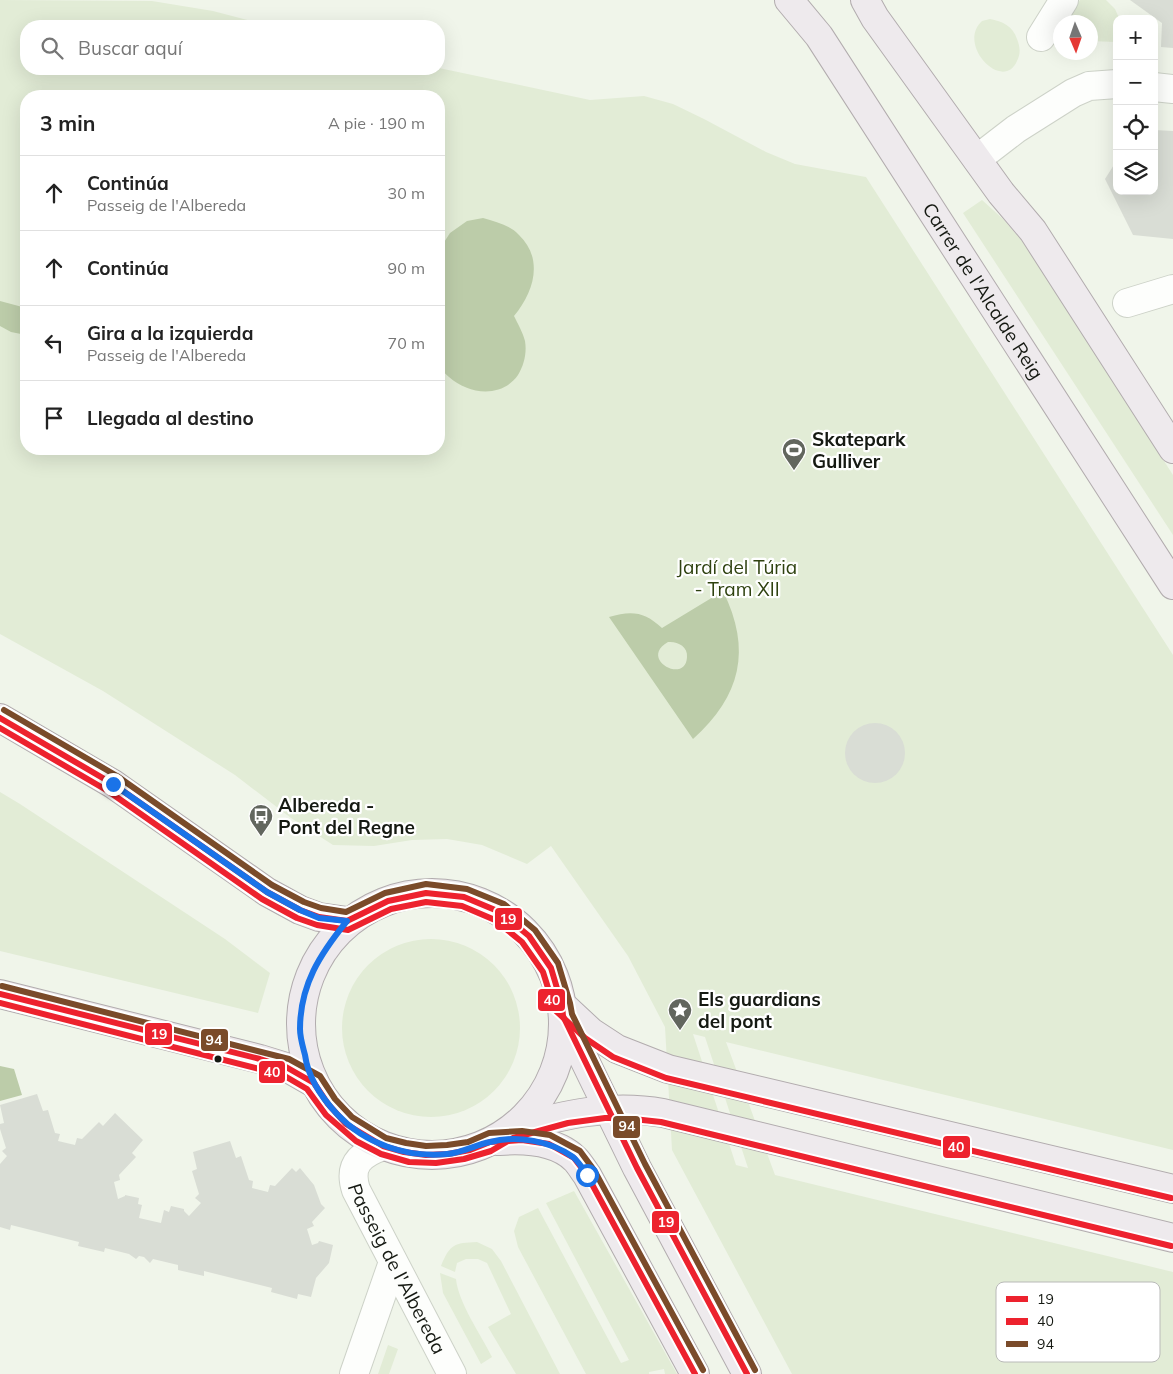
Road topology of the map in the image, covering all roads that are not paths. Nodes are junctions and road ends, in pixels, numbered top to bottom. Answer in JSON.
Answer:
{"nodes":[{"id":1,"x":789,"y":0,"type":"edge"},
{"id":2,"x":865,"y":0,"type":"edge"},
{"id":3,"x":1064,"y":0,"type":"edge"},
{"id":4,"x":1041,"y":36,"type":"dead end"},
{"id":5,"x":1113,"y":84,"type":"edge"},
{"id":6,"x":1158,"y":87,"type":"edge"},
{"id":7,"x":1173,"y":89,"type":"edge"},
{"id":8,"x":977,"y":159,"type":"junction"},
{"id":9,"x":1173,"y":289,"type":"edge"},
{"id":10,"x":1127,"y":303,"type":"dead end"},
{"id":11,"x":1173,"y":449,"type":"edge"},
{"id":12,"x":1173,"y":585,"type":"edge"},
{"id":13,"x":0,"y":718,"type":"edge"},
{"id":14,"x":347,"y":921,"type":"junction"},
{"id":15,"x":0,"y":994,"type":"edge"},
{"id":16,"x":563,"y":1010,"type":"junction"},
{"id":17,"x":314,"y":1083,"type":"junction"},
{"id":18,"x":609,"y":1109,"type":"junction"},
{"id":19,"x":499,"y":1136,"type":"junction"},
{"id":20,"x":383,"y":1146,"type":"junction"},
{"id":21,"x":1173,"y":1189,"type":"edge"},
{"id":22,"x":1173,"y":1238,"type":"edge"},
{"id":23,"x":393,"y":1262,"type":"junction"},
{"id":24,"x":354,"y":1374,"type":"edge"},
{"id":25,"x":452,"y":1374,"type":"edge"},
{"id":26,"x":695,"y":1374,"type":"edge"},
{"id":27,"x":748,"y":1374,"type":"edge"}],
"edges":[{"from":1,"to":12,"type":"main road","name":"Carrer de l'Alcalde Reig"},
{"from":2,"to":8,"type":"main road"},
{"from":3,"to":4,"type":"street"},
{"from":5,"to":8,"type":"street"},
{"from":6,"to":7,"type":"street"},
{"from":8,"to":11,"type":"main road"},
{"from":9,"to":10,"type":"street"},
{"from":13,"to":14,"type":"main road"},
{"from":14,"to":16,"type":"main road"},
{"from":14,"to":17,"type":"main road"},
{"from":15,"to":17,"type":"main road"},
{"from":16,"to":18,"type":"main road"},
{"from":16,"to":19,"type":"main road"},
{"from":16,"to":21,"type":"main road"},
{"from":17,"to":20,"type":"main road"},
{"from":18,"to":19,"type":"main road"},
{"from":18,"to":22,"type":"main road"},
{"from":18,"to":27,"type":"main road"},
{"from":19,"to":20,"type":"main road"},
{"from":19,"to":26,"type":"main road"},
{"from":20,"to":23,"type":"street","name":"Passeig de l'Albereda"},
{"from":23,"to":24,"type":"street"},
{"from":23,"to":25,"type":"street","name":"Passeig de l'Albereda"}]}
